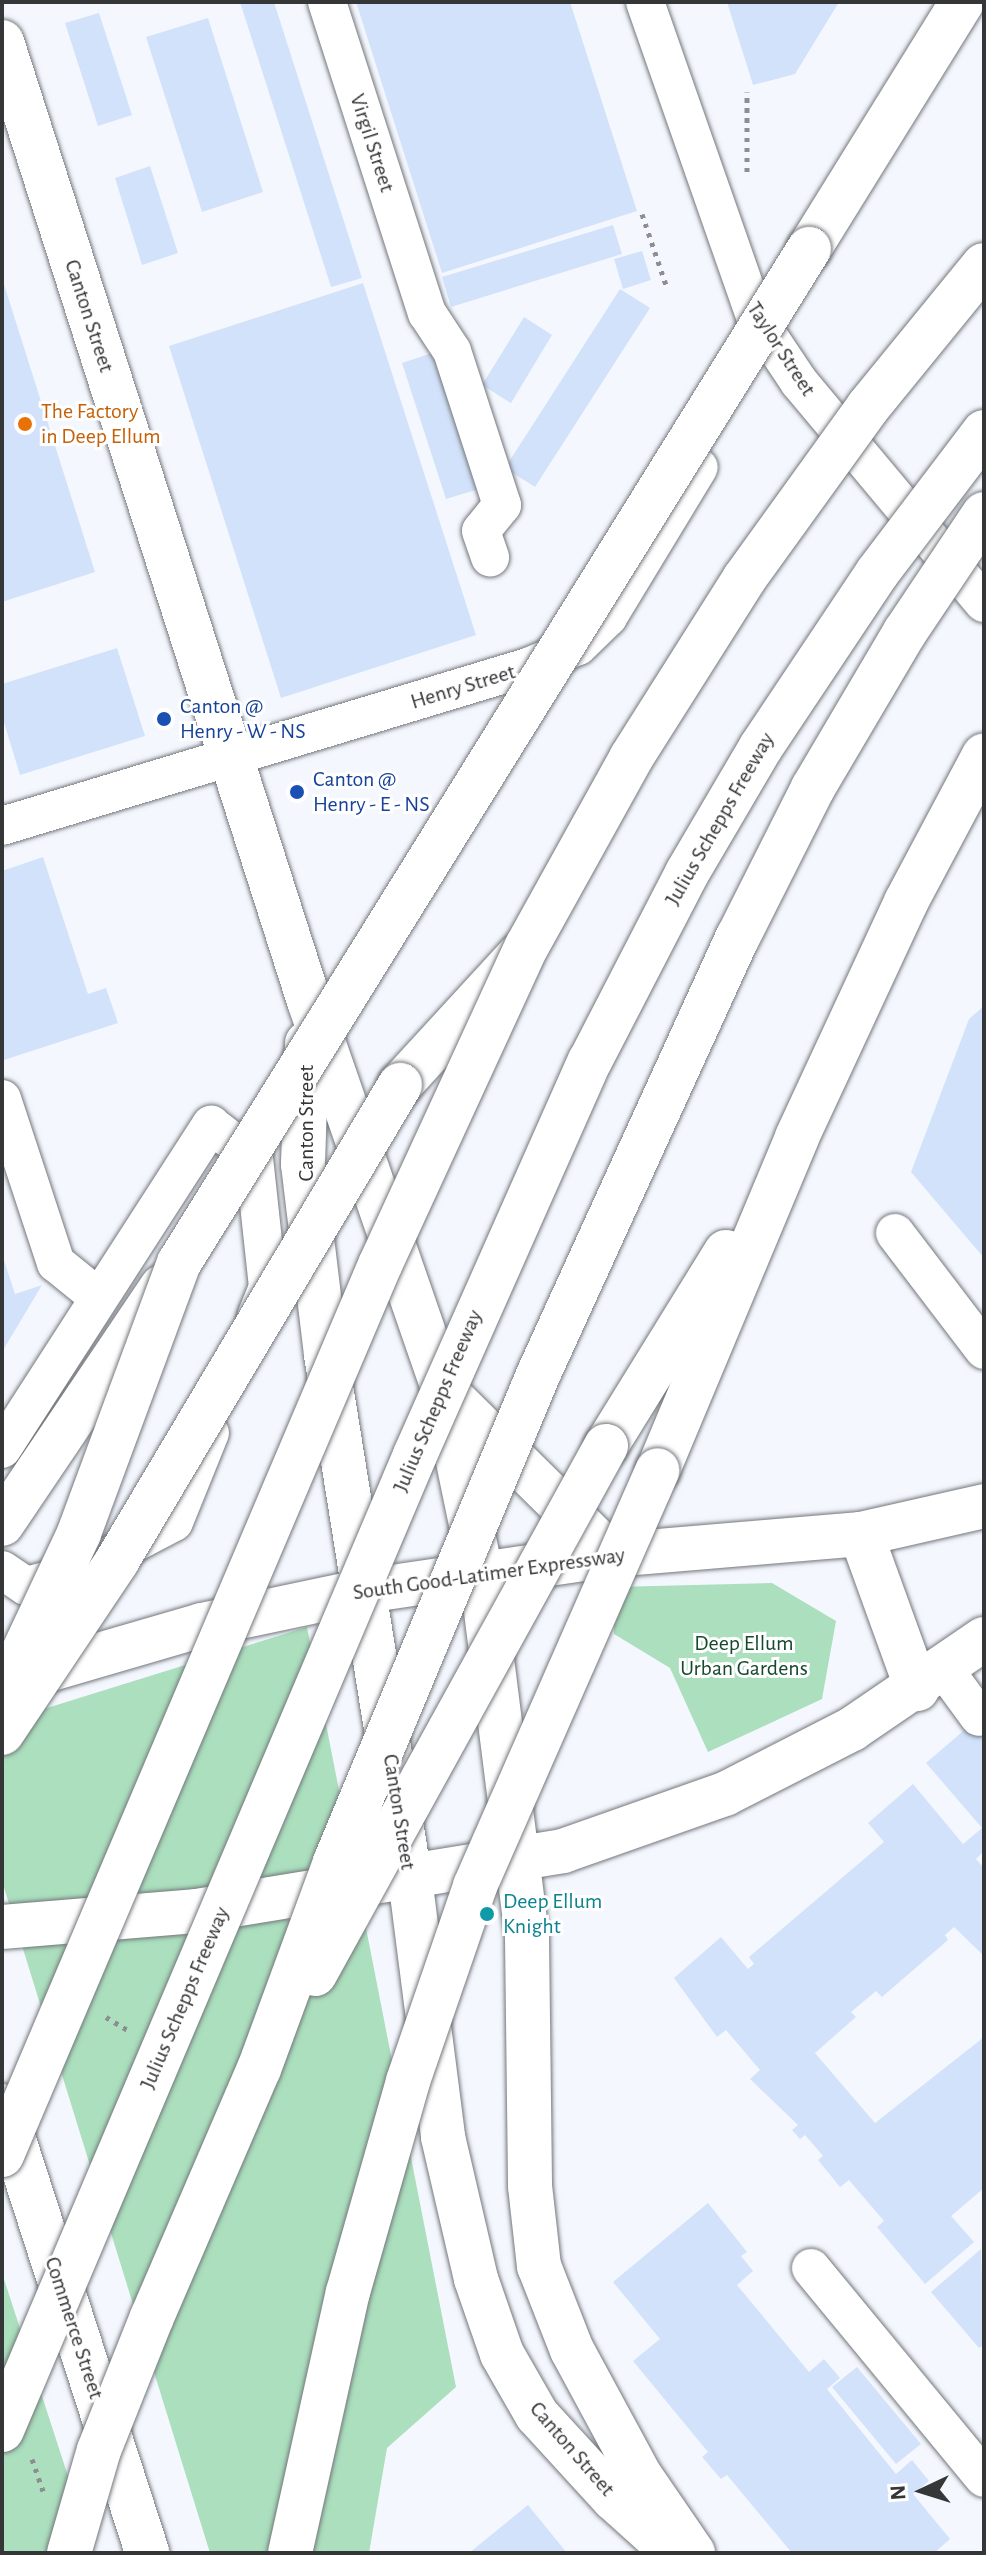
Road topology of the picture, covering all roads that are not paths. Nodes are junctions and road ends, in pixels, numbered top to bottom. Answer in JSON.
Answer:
{"nodes":[{"id":1,"x":327,"y":2,"type":"edge"},
{"id":2,"x":645,"y":2,"type":"edge"},
{"id":3,"x":962,"y":2,"type":"edge"},
{"id":4,"x":984,"y":24,"type":"edge"},
{"id":5,"x":2,"y":42,"type":"edge"},
{"id":6,"x":809,"y":249,"type":"junction"},
{"id":7,"x":984,"y":265,"type":"edge"},
{"id":8,"x":773,"y":345,"type":"junction"},
{"id":9,"x":984,"y":432,"type":"edge"},
{"id":10,"x":984,"y":514,"type":"edge"},
{"id":11,"x":490,"y":557,"type":"dead end"},
{"id":12,"x":984,"y":603,"type":"edge"},
{"id":13,"x":984,"y":755,"type":"edge"},
{"id":14,"x":230,"y":758,"type":"junction"},
{"id":15,"x":2,"y":826,"type":"edge"},
{"id":16,"x":527,"y":946,"type":"junction"},
{"id":17,"x":309,"y":1001,"type":"junction"},
{"id":18,"x":2,"y":1099,"type":"edge"},
{"id":19,"x":797,"y":1137,"type":"junction"},
{"id":20,"x":895,"y":1233,"type":"dead end"},
{"id":21,"x":179,"y":1263,"type":"junction"},
{"id":22,"x":98,"y":1297,"type":"junction"},
{"id":23,"x":984,"y":1350,"type":"edge"},
{"id":24,"x":326,"y":1355,"type":"junction"},
{"id":25,"x":443,"y":1389,"type":"junction"},
{"id":26,"x":2,"y":1449,"type":"edge"},
{"id":27,"x":984,"y":1506,"type":"edge"},
{"id":28,"x":2,"y":1524,"type":"edge"},
{"id":29,"x":861,"y":1534,"type":"junction"},
{"id":30,"x":611,"y":1555,"type":"junction"},
{"id":31,"x":2,"y":1570,"type":"edge"},
{"id":32,"x":481,"y":1572,"type":"junction"},
{"id":33,"x":364,"y":1591,"type":"junction"},
{"id":34,"x":202,"y":1625,"type":"junction"},
{"id":35,"x":984,"y":1639,"type":"edge"},
{"id":36,"x":14,"y":1670,"type":"edge"},
{"id":37,"x":930,"y":1679,"type":"junction"},
{"id":38,"x":2,"y":1697,"type":"edge"},
{"id":39,"x":980,"y":1719,"type":"edge"},
{"id":40,"x":2,"y":1733,"type":"edge"},
{"id":41,"x":518,"y":1861,"type":"junction"},
{"id":42,"x":410,"y":1878,"type":"junction"},
{"id":43,"x":2,"y":1927,"type":"edge"},
{"id":44,"x":259,"y":2069,"type":"junction"},
{"id":45,"x":2,"y":2103,"type":"edge"},
{"id":46,"x":2,"y":2155,"type":"edge"},
{"id":47,"x":811,"y":2268,"type":"dead end"},
{"id":48,"x":2,"y":2430,"type":"edge"},
{"id":49,"x":984,"y":2478,"type":"edge"},
{"id":50,"x":69,"y":2553,"type":"edge"},
{"id":51,"x":147,"y":2553,"type":"edge"},
{"id":52,"x":290,"y":2553,"type":"edge"},
{"id":53,"x":673,"y":2553,"type":"edge"},
{"id":54,"x":693,"y":2553,"type":"edge"}],
"edges":[{"from":1,"to":11,"type":"street","name":"Virgil Street"},
{"from":2,"to":8,"type":"street","name":"Taylor Street"},
{"from":3,"to":6,"type":"main road"},
{"from":4,"to":6,"type":"main road"},
{"from":5,"to":14,"type":"main road","name":"Canton Street"},
{"from":6,"to":21,"type":"main road","bridge":true},
{"from":7,"to":16,"type":"main road","bridge":true},
{"from":8,"to":12,"type":"street","name":"Taylor Street"},
{"from":8,"to":14,"type":"street","name":"Henry Street"},
{"from":9,"to":48,"type":"main road","name":"Julius Schepps Freeway","bridge":true},
{"from":10,"to":44,"type":"main road","bridge":true},
{"from":13,"to":19,"type":"main road"},
{"from":14,"to":15,"type":"street","name":"Henry Street"},
{"from":14,"to":17,"type":"main road","name":"Canton Street"},
{"from":16,"to":40,"type":"main road","bridge":true},
{"from":16,"to":46,"type":"main road","bridge":true},
{"from":17,"to":24,"type":"main road","name":"Canton Street"},
{"from":17,"to":25,"type":"main road","name":"Canton Street"},
{"from":18,"to":22,"type":"street"},
{"from":19,"to":44,"type":"main road","bridge":true},
{"from":19,"to":52,"type":"main road","bridge":true},
{"from":20,"to":23,"type":"street"},
{"from":21,"to":28,"type":"main road","bridge":true},
{"from":21,"to":38,"type":"main road","bridge":true},
{"from":22,"to":26,"type":"street"},
{"from":22,"to":31,"type":"street"},
{"from":24,"to":33,"type":"main road","name":"Canton Street"},
{"from":24,"to":34,"type":"main road"},
{"from":25,"to":30,"type":"main road"},
{"from":25,"to":32,"type":"main road","name":"Canton Street"},
{"from":27,"to":29,"type":"main road","name":"South Good-Latimer Expressway"},
{"from":29,"to":30,"type":"main road","name":"South Good-Latimer Expressway"},
{"from":29,"to":37,"type":"main road"},
{"from":30,"to":32,"type":"main road","name":"South Good-Latimer Expressway"},
{"from":32,"to":33,"type":"main road","name":"South Good-Latimer Expressway"},
{"from":32,"to":41,"type":"main road","name":"Canton Street"},
{"from":33,"to":34,"type":"main road","name":"South Good-Latimer Expressway"},
{"from":33,"to":42,"type":"main road","name":"Canton Street"},
{"from":34,"to":36,"type":"main road","name":"South Good-Latimer Expressway"},
{"from":35,"to":37,"type":"main road"},
{"from":37,"to":39,"type":"street"},
{"from":37,"to":41,"type":"main road"},
{"from":41,"to":42,"type":"main road"},
{"from":41,"to":54,"type":"main road","name":"Canton Street"},
{"from":42,"to":43,"type":"main road"},
{"from":42,"to":53,"type":"main road","name":"Canton Street"},
{"from":44,"to":50,"type":"main road","bridge":true},
{"from":45,"to":51,"type":"main road","name":"Commerce Street"},
{"from":47,"to":49,"type":"street"}]}
